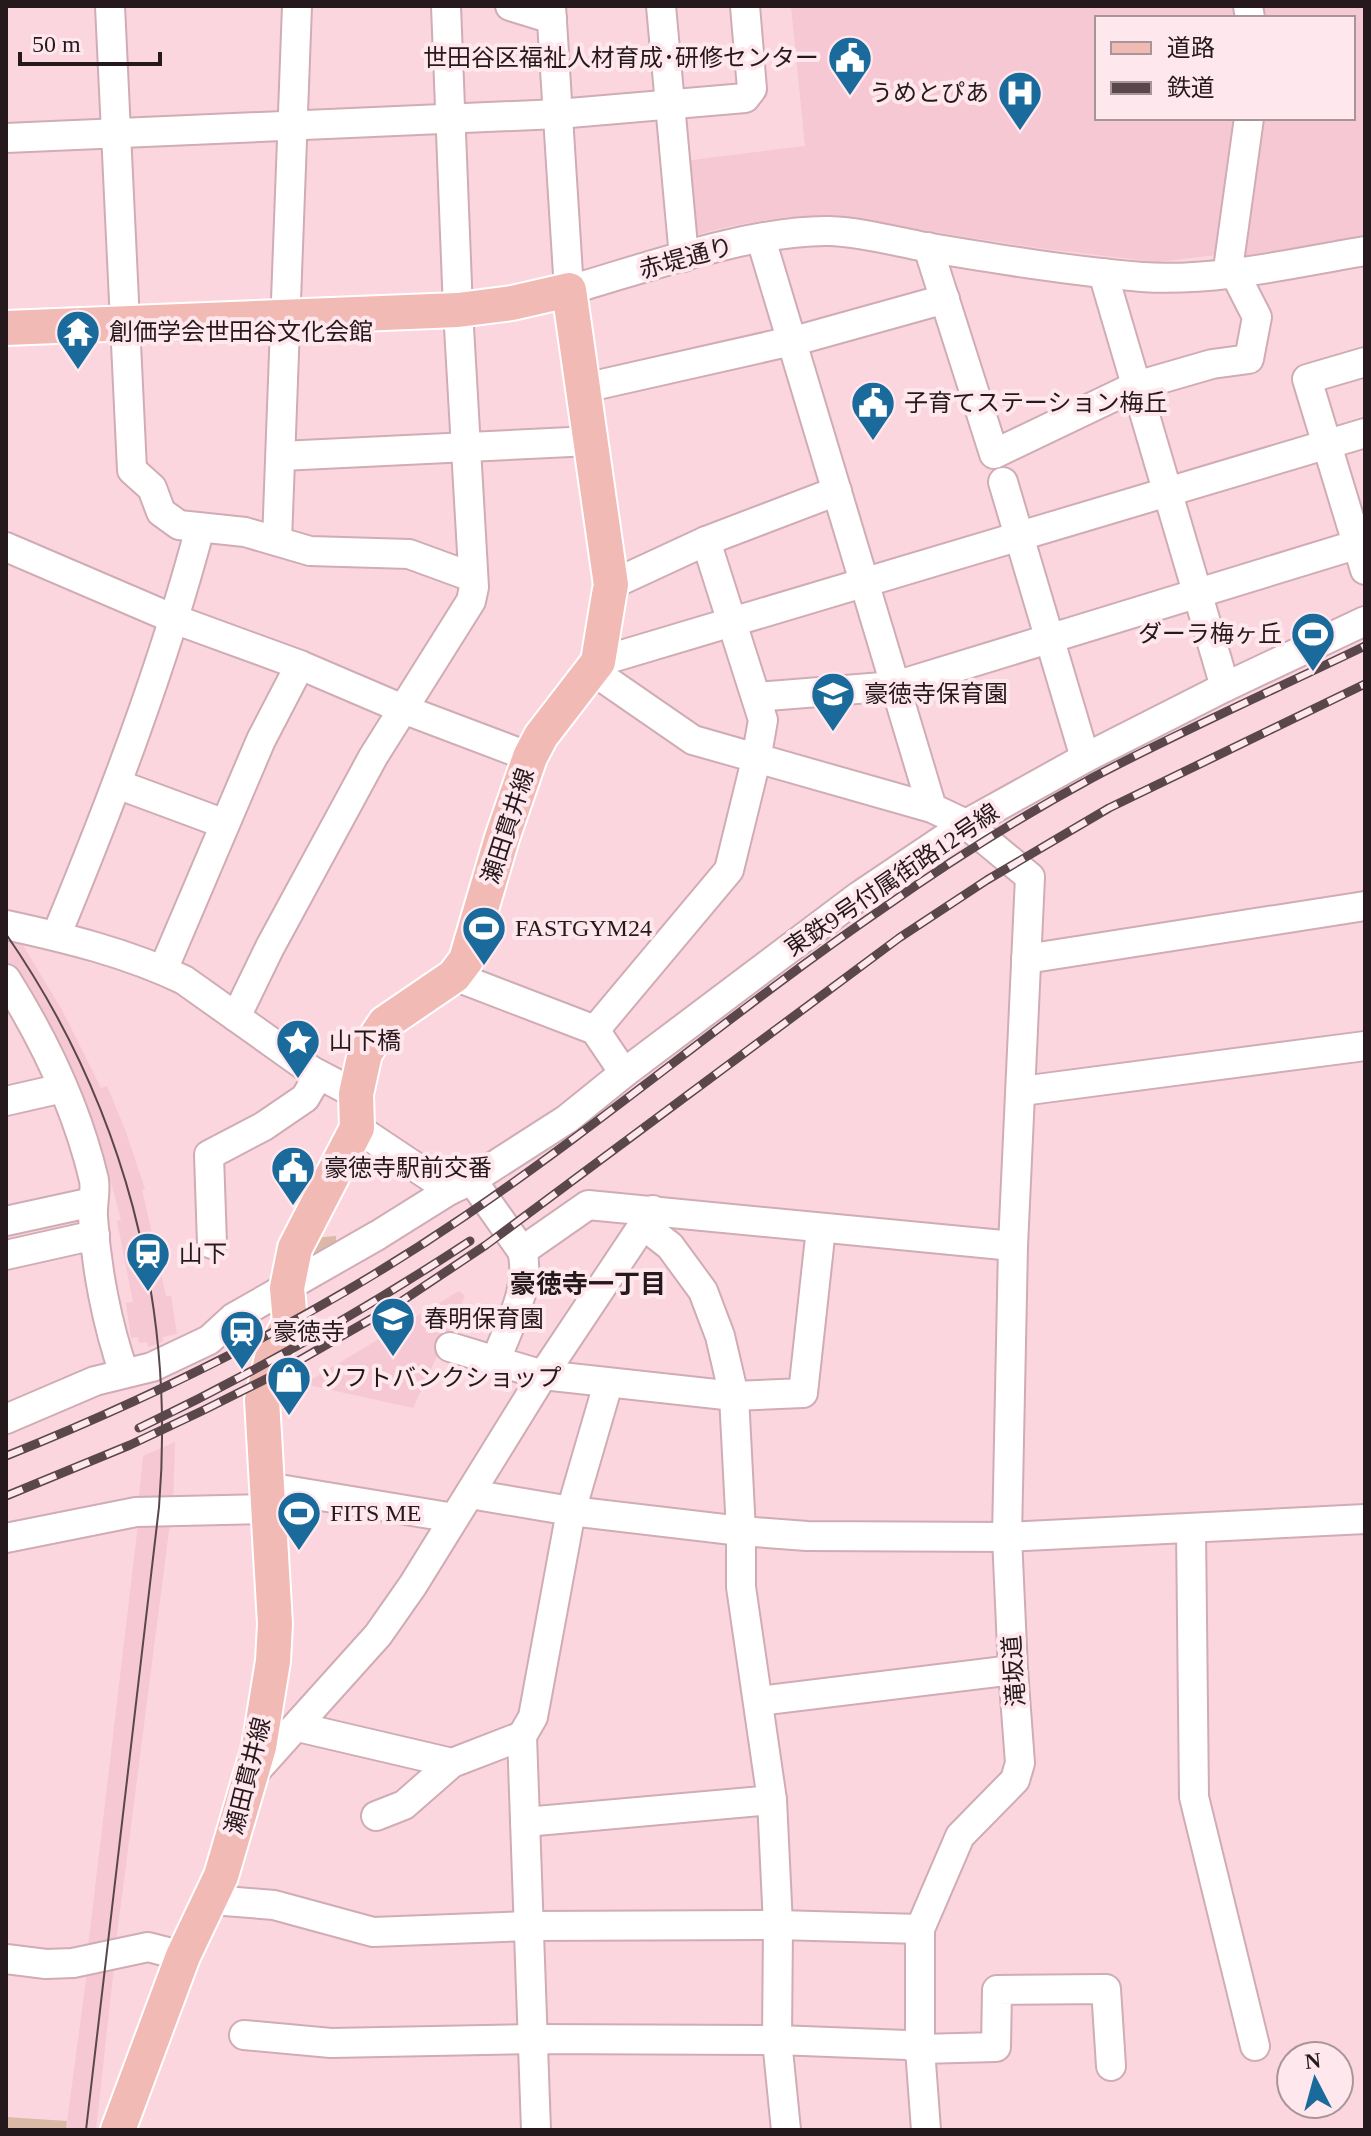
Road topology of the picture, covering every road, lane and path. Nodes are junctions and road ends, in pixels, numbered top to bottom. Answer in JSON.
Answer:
{"nodes":[{"id":1,"x":110,"y":6,"type":"edge"},
{"id":2,"x":297,"y":6,"type":"edge"},
{"id":3,"x":446,"y":6,"type":"edge"},
{"id":4,"x":510,"y":6,"type":"edge"},
{"id":5,"x":661,"y":6,"type":"edge"},
{"id":6,"x":745,"y":6,"type":"edge"},
{"id":7,"x":551,"y":13,"type":"edge"},
{"id":8,"x":670,"y":103,"type":"junction"},
{"id":9,"x":558,"y":114,"type":"junction"},
{"id":10,"x":452,"y":118,"type":"junction"},
{"id":11,"x":1249,"y":120,"type":"edge"},
{"id":12,"x":293,"y":125,"type":"junction"},
{"id":13,"x":115,"y":133,"type":"junction"},
{"id":14,"x":6,"y":138,"type":"edge"},
{"id":15,"x":761,"y":239,"type":"junction"},
{"id":16,"x":928,"y":247,"type":"junction"},
{"id":17,"x":1365,"y":251,"type":"edge"},
{"id":18,"x":684,"y":257,"type":"junction"},
{"id":19,"x":1235,"y":272,"type":"junction"},
{"id":20,"x":1103,"y":273,"type":"junction"},
{"id":21,"x":569,"y":290,"type":"junction"},
{"id":22,"x":945,"y":299,"type":"junction"},
{"id":23,"x":458,"y":310,"type":"junction"},
{"id":24,"x":284,"y":318,"type":"junction"},
{"id":25,"x":123,"y":323,"type":"junction"},
{"id":26,"x":6,"y":328,"type":"edge"},
{"id":27,"x":792,"y":341,"type":"junction"},
{"id":28,"x":1365,"y":362,"type":"edge"},
{"id":29,"x":1136,"y":386,"type":"junction"},
{"id":30,"x":584,"y":388,"type":"junction"},
{"id":31,"x":1365,"y":433,"type":"edge"},
{"id":32,"x":591,"y":441,"type":"junction"},
{"id":33,"x":1327,"y":444,"type":"junction"},
{"id":34,"x":467,"y":448,"type":"junction"},
{"id":35,"x":281,"y":456,"type":"junction"},
{"id":36,"x":1003,"y":482,"type":"dead end"},
{"id":37,"x":837,"y":491,"type":"junction"},
{"id":38,"x":1167,"y":492,"type":"junction"},
{"id":39,"x":200,"y":528,"type":"junction"},
{"id":40,"x":1019,"y":536,"type":"junction"},
{"id":41,"x":277,"y":541,"type":"junction"},
{"id":42,"x":706,"y":541,"type":"junction"},
{"id":43,"x":6,"y":547,"type":"edge"},
{"id":44,"x":1362,"y":552,"type":"edge"},
{"id":45,"x":472,"y":577,"type":"junction"},
{"id":46,"x":865,"y":583,"type":"junction"},
{"id":47,"x":611,"y":585,"type":"junction"},
{"id":48,"x":1197,"y":593,"type":"junction"},
{"id":49,"x":174,"y":619,"type":"junction"},
{"id":50,"x":1365,"y":621,"type":"edge"},
{"id":51,"x":732,"y":622,"type":"junction"},
{"id":52,"x":1049,"y":639,"type":"junction"},
{"id":53,"x":300,"y":665,"type":"junction"},
{"id":54,"x":596,"y":667,"type":"junction"},
{"id":55,"x":895,"y":686,"type":"junction"},
{"id":56,"x":1225,"y":687,"type":"junction"},
{"id":57,"x":756,"y":697,"type":"junction"},
{"id":58,"x":403,"y":709,"type":"junction"},
{"id":59,"x":530,"y":757,"type":"junction"},
{"id":60,"x":1085,"y":758,"type":"junction"},
{"id":61,"x":756,"y":760,"type":"junction"},
{"id":62,"x":117,"y":784,"type":"junction"},
{"id":63,"x":932,"y":808,"type":"junction"},
{"id":64,"x":225,"y":824,"type":"junction"},
{"id":65,"x":966,"y":824,"type":"junction"},
{"id":66,"x":1365,"y":906,"type":"edge"},
{"id":67,"x":6,"y":925,"type":"edge"},
{"id":68,"x":56,"y":936,"type":"junction"},
{"id":69,"x":1026,"y":959,"type":"junction"},
{"id":70,"x":163,"y":970,"type":"junction"},
{"id":71,"x":454,"y":976,"type":"junction"},
{"id":72,"x":6,"y":979,"type":"edge"},
{"id":73,"x":236,"y":1017,"type":"junction"},
{"id":74,"x":595,"y":1030,"type":"junction"},
{"id":75,"x":1365,"y":1046,"type":"edge"},
{"id":76,"x":624,"y":1073,"type":"junction"},
{"id":77,"x":318,"y":1076,"type":"junction"},
{"id":78,"x":63,"y":1088,"type":"junction"},
{"id":79,"x":1022,"y":1091,"type":"junction"},
{"id":80,"x":356,"y":1094,"type":"junction"},
{"id":81,"x":6,"y":1101,"type":"edge"},
{"id":82,"x":357,"y":1128,"type":"junction"},
{"id":83,"x":461,"y":1185,"type":"junction"},
{"id":84,"x":93,"y":1202,"type":"junction"},
{"id":85,"x":648,"y":1217,"type":"junction"},
{"id":86,"x":6,"y":1221,"type":"edge"},
{"id":87,"x":821,"y":1228,"type":"junction"},
{"id":88,"x":95,"y":1235,"type":"junction"},
{"id":89,"x":212,"y":1244,"type":"dead end"},
{"id":90,"x":1013,"y":1246,"type":"junction"},
{"id":91,"x":522,"y":1251,"type":"junction"},
{"id":92,"x":6,"y":1255,"type":"edge"},
{"id":93,"x":289,"y":1305,"type":"junction"},
{"id":94,"x":450,"y":1347,"type":"dead end"},
{"id":95,"x":496,"y":1360,"type":"junction"},
{"id":96,"x":124,"y":1373,"type":"junction"},
{"id":97,"x":543,"y":1375,"type":"junction"},
{"id":98,"x":608,"y":1384,"type":"junction"},
{"id":99,"x":734,"y":1396,"type":"junction"},
{"id":100,"x":6,"y":1419,"type":"edge"},
{"id":101,"x":470,"y":1494,"type":"junction"},
{"id":102,"x":268,"y":1498,"type":"junction"},
{"id":103,"x":571,"y":1511,"type":"junction"},
{"id":104,"x":454,"y":1518,"type":"junction"},
{"id":105,"x":1365,"y":1519,"type":"edge"},
{"id":106,"x":1191,"y":1529,"type":"junction"},
{"id":107,"x":741,"y":1531,"type":"junction"},
{"id":108,"x":1007,"y":1537,"type":"junction"},
{"id":109,"x":6,"y":1538,"type":"edge"},
{"id":110,"x":1013,"y":1670,"type":"junction"},
{"id":111,"x":759,"y":1701,"type":"junction"},
{"id":112,"x":298,"y":1727,"type":"junction"},
{"id":113,"x":522,"y":1736,"type":"junction"},
{"id":114,"x":452,"y":1763,"type":"junction"},
{"id":115,"x":253,"y":1774,"type":"junction"},
{"id":116,"x":772,"y":1800,"type":"junction"},
{"id":117,"x":376,"y":1816,"type":"dead end"},
{"id":118,"x":525,"y":1822,"type":"junction"},
{"id":119,"x":212,"y":1900,"type":"junction"},
{"id":120,"x":778,"y":1925,"type":"junction"},
{"id":121,"x":529,"y":1926,"type":"junction"},
{"id":122,"x":920,"y":1929,"type":"junction"},
{"id":123,"x":183,"y":1956,"type":"junction"},
{"id":124,"x":6,"y":1959,"type":"edge"},
{"id":125,"x":244,"y":2035,"type":"dead end"},
{"id":126,"x":533,"y":2039,"type":"junction"},
{"id":127,"x":777,"y":2040,"type":"junction"},
{"id":128,"x":1255,"y":2046,"type":"dead end"},
{"id":129,"x":920,"y":2049,"type":"junction"},
{"id":130,"x":1111,"y":2066,"type":"dead end"},
{"id":131,"x":118,"y":2130,"type":"edge"},
{"id":132,"x":536,"y":2130,"type":"edge"},
{"id":133,"x":786,"y":2130,"type":"edge"},
{"id":134,"x":926,"y":2130,"type":"edge"}],
"edges":[{"from":1,"to":13,"type":"street"},
{"from":2,"to":12,"type":"street"},
{"from":3,"to":10,"type":"street"},
{"from":4,"to":7,"type":"street"},
{"from":5,"to":8,"type":"street"},
{"from":6,"to":8,"type":"street"},
{"from":7,"to":9,"type":"street"},
{"from":8,"to":9,"type":"street"},
{"from":8,"to":18,"type":"street"},
{"from":9,"to":10,"type":"street"},
{"from":9,"to":21,"type":"street"},
{"from":10,"to":12,"type":"street"},
{"from":10,"to":23,"type":"street"},
{"from":11,"to":19,"type":"street"},
{"from":12,"to":13,"type":"street"},
{"from":12,"to":24,"type":"street"},
{"from":13,"to":14,"type":"street"},
{"from":13,"to":25,"type":"street"},
{"from":15,"to":16,"type":"street","name":"赤堤通り"},
{"from":15,"to":18,"type":"street","name":"赤堤通り"},
{"from":15,"to":27,"type":"street"},
{"from":16,"to":20,"type":"street","name":"赤堤通り"},
{"from":16,"to":22,"type":"street"},
{"from":17,"to":19,"type":"street","name":"赤堤通り"},
{"from":18,"to":21,"type":"street","name":"赤堤通り"},
{"from":19,"to":20,"type":"street","name":"赤堤通り"},
{"from":19,"to":29,"type":"street"},
{"from":20,"to":29,"type":"street"},
{"from":21,"to":23,"type":"main road","name":"赤堤通り"},
{"from":21,"to":30,"type":"main road","name":"瀬田貫井線"},
{"from":22,"to":27,"type":"street"},
{"from":22,"to":29,"type":"street"},
{"from":23,"to":24,"type":"main road","name":"赤堤通り"},
{"from":23,"to":34,"type":"street"},
{"from":24,"to":25,"type":"main road","name":"赤堤通り"},
{"from":24,"to":35,"type":"street"},
{"from":25,"to":26,"type":"main road","name":"赤堤通り"},
{"from":25,"to":39,"type":"street"},
{"from":27,"to":30,"type":"street"},
{"from":27,"to":37,"type":"street"},
{"from":28,"to":33,"type":"street"},
{"from":29,"to":38,"type":"street"},
{"from":30,"to":32,"type":"main road","name":"瀬田貫井線"},
{"from":31,"to":33,"type":"street"},
{"from":32,"to":34,"type":"street"},
{"from":32,"to":47,"type":"main road","name":"瀬田貫井線"},
{"from":33,"to":38,"type":"street"},
{"from":33,"to":44,"type":"street"},
{"from":34,"to":35,"type":"street"},
{"from":34,"to":45,"type":"street"},
{"from":35,"to":41,"type":"street"},
{"from":36,"to":40,"type":"street"},
{"from":37,"to":42,"type":"street"},
{"from":37,"to":46,"type":"street"},
{"from":38,"to":40,"type":"street"},
{"from":38,"to":48,"type":"street"},
{"from":39,"to":41,"type":"street"},
{"from":39,"to":49,"type":"street"},
{"from":40,"to":46,"type":"street"},
{"from":40,"to":52,"type":"street"},
{"from":41,"to":45,"type":"street"},
{"from":42,"to":47,"type":"street"},
{"from":42,"to":51,"type":"street"},
{"from":43,"to":49,"type":"street"},
{"from":44,"to":48,"type":"street"},
{"from":45,"to":58,"type":"street"},
{"from":46,"to":51,"type":"street"},
{"from":46,"to":55,"type":"street"},
{"from":47,"to":54,"type":"main road","name":"瀬田貫井線"},
{"from":48,"to":52,"type":"street"},
{"from":48,"to":56,"type":"street"},
{"from":49,"to":53,"type":"street"},
{"from":49,"to":62,"type":"street"},
{"from":50,"to":56,"type":"street","name":"東鉄9号付属街路12号線"},
{"from":51,"to":54,"type":"street"},
{"from":51,"to":57,"type":"street"},
{"from":52,"to":55,"type":"street"},
{"from":52,"to":60,"type":"street"},
{"from":53,"to":58,"type":"street"},
{"from":53,"to":64,"type":"street"},
{"from":54,"to":59,"type":"main road","name":"瀬田貫井線"},
{"from":54,"to":61,"type":"street"},
{"from":55,"to":57,"type":"street"},
{"from":55,"to":63,"type":"street"},
{"from":56,"to":60,"type":"street","name":"東鉄9号付属街路12号線"},
{"from":57,"to":61,"type":"street"},
{"from":58,"to":59,"type":"street"},
{"from":58,"to":73,"type":"street"},
{"from":59,"to":71,"type":"main road","name":"瀬田貫井線"},
{"from":60,"to":65,"type":"street","name":"東鉄9号付属街路12号線"},
{"from":61,"to":63,"type":"street"},
{"from":61,"to":74,"type":"street"},
{"from":62,"to":64,"type":"street"},
{"from":62,"to":68,"type":"street"},
{"from":63,"to":65,"type":"street"},
{"from":64,"to":70,"type":"street"},
{"from":65,"to":69,"type":"street","name":"滝坂道"},
{"from":65,"to":76,"type":"street","name":"東鉄9号付属街路12号線"},
{"from":66,"to":69,"type":"street"},
{"from":67,"to":68,"type":"street"},
{"from":68,"to":70,"type":"street"},
{"from":69,"to":79,"type":"street","name":"滝坂道"},
{"from":70,"to":73,"type":"street"},
{"from":71,"to":74,"type":"street"},
{"from":71,"to":80,"type":"main road","name":"瀬田貫井線"},
{"from":72,"to":78,"type":"street"},
{"from":73,"to":77,"type":"street"},
{"from":74,"to":76,"type":"street"},
{"from":75,"to":79,"type":"street"},
{"from":76,"to":83,"type":"street","name":"東鉄9号付属街路12号線"},
{"from":77,"to":80,"type":"street"},
{"from":77,"to":89,"type":"street"},
{"from":78,"to":81,"type":"street"},
{"from":78,"to":84,"type":"street"},
{"from":79,"to":90,"type":"street","name":"滝坂道"},
{"from":80,"to":82,"type":"main road","name":"瀬田貫井線"},
{"from":82,"to":83,"type":"street"},
{"from":82,"to":93,"type":"main road","name":"瀬田貫井線"},
{"from":83,"to":91,"type":"street"},
{"from":83,"to":93,"type":"street","name":"東鉄9号付属街路12号線"},
{"from":84,"to":86,"type":"street"},
{"from":84,"to":88,"type":"street"},
{"from":85,"to":87,"type":"street"},
{"from":85,"to":91,"type":"street"},
{"from":85,"to":97,"type":"street"},
{"from":85,"to":99,"type":"street"},
{"from":87,"to":90,"type":"street"},
{"from":87,"to":99,"type":"street"},
{"from":88,"to":92,"type":"street"},
{"from":88,"to":96,"type":"street"},
{"from":90,"to":108,"type":"street","name":"滝坂道"},
{"from":91,"to":95,"type":"street"},
{"from":93,"to":96,"type":"street","name":"東鉄9号付属街路12号線"},
{"from":93,"to":102,"type":"main road","name":"瀬田貫井線"},
{"from":94,"to":95,"type":"street"},
{"from":95,"to":97,"type":"street"},
{"from":96,"to":100,"type":"street","name":"東鉄9号付属街路12号線"},
{"from":97,"to":98,"type":"street"},
{"from":97,"to":101,"type":"street"},
{"from":98,"to":99,"type":"street"},
{"from":98,"to":103,"type":"street"},
{"from":99,"to":107,"type":"street"},
{"from":101,"to":103,"type":"street"},
{"from":101,"to":104,"type":"street"},
{"from":102,"to":104,"type":"street"},
{"from":102,"to":109,"type":"street"},
{"from":102,"to":115,"type":"main road","name":"瀬田貫井線"},
{"from":103,"to":107,"type":"street"},
{"from":103,"to":113,"type":"street"},
{"from":104,"to":112,"type":"street"},
{"from":105,"to":106,"type":"street"},
{"from":106,"to":108,"type":"street"},
{"from":106,"to":128,"type":"street"},
{"from":107,"to":108,"type":"street"},
{"from":107,"to":111,"type":"street"},
{"from":108,"to":110,"type":"street","name":"滝坂道"},
{"from":110,"to":111,"type":"street"},
{"from":110,"to":122,"type":"street","name":"滝坂道"},
{"from":111,"to":116,"type":"street"},
{"from":112,"to":114,"type":"street"},
{"from":112,"to":115,"type":"street"},
{"from":113,"to":114,"type":"street"},
{"from":113,"to":118,"type":"street"},
{"from":114,"to":117,"type":"street"},
{"from":115,"to":119,"type":"main road","name":"瀬田貫井線"},
{"from":116,"to":118,"type":"street"},
{"from":116,"to":120,"type":"street"},
{"from":118,"to":121,"type":"street"},
{"from":119,"to":121,"type":"street"},
{"from":119,"to":123,"type":"main road","name":"瀬田貫井線"},
{"from":120,"to":121,"type":"street"},
{"from":120,"to":122,"type":"street"},
{"from":120,"to":127,"type":"street"},
{"from":121,"to":126,"type":"street"},
{"from":122,"to":129,"type":"street","name":"滝坂道"},
{"from":123,"to":124,"type":"street"},
{"from":123,"to":131,"type":"main road","name":"瀬田貫井線"},
{"from":125,"to":126,"type":"street"},
{"from":126,"to":127,"type":"street"},
{"from":126,"to":132,"type":"street"},
{"from":127,"to":129,"type":"street"},
{"from":127,"to":133,"type":"street"},
{"from":129,"to":130,"type":"street"},
{"from":129,"to":134,"type":"street","name":"滝坂道"}]}
